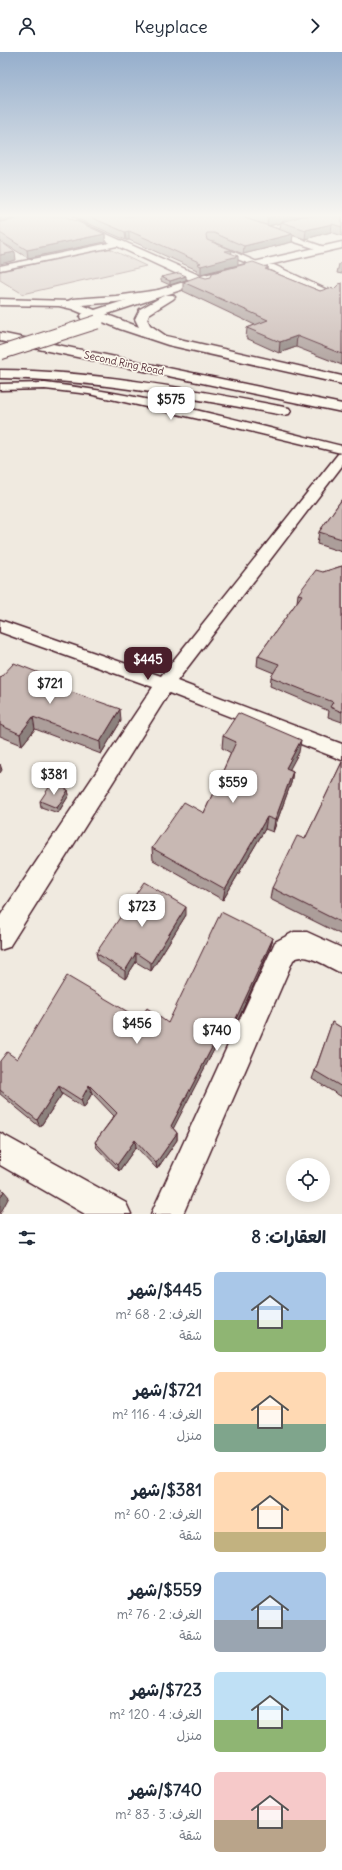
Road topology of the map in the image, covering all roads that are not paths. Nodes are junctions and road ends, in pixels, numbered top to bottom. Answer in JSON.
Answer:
{"nodes":[{"id":1,"x":179,"y":270,"type":"edge"},
{"id":2,"x":235,"y":270,"type":"edge"},
{"id":3,"x":260,"y":270,"type":"edge"},
{"id":4,"x":278,"y":270,"type":"edge"},
{"id":5,"x":200,"y":280,"type":"junction"},
{"id":6,"x":211,"y":285,"type":"junction"},
{"id":7,"x":332,"y":294,"type":"edge"},
{"id":8,"x":164,"y":295,"type":"junction"},
{"id":9,"x":0,"y":302,"type":"edge"},
{"id":10,"x":59,"y":303,"type":"junction"},
{"id":11,"x":96,"y":318,"type":"junction"},
{"id":12,"x":0,"y":325,"type":"edge"},
{"id":13,"x":0,"y":337,"type":"edge"},
{"id":14,"x":173,"y":342,"type":"junction"},
{"id":15,"x":0,"y":346,"type":"edge"},
{"id":16,"x":0,"y":353,"type":"edge"},
{"id":17,"x":0,"y":374,"type":"edge"},
{"id":18,"x":342,"y":380,"type":"edge"},
{"id":19,"x":0,"y":387,"type":"edge"},
{"id":20,"x":342,"y":395,"type":"edge"},
{"id":21,"x":342,"y":408,"type":"edge"},
{"id":22,"x":295,"y":413,"type":"dead end"},
{"id":23,"x":311,"y":416,"type":"dead end"},
{"id":24,"x":342,"y":421,"type":"edge"},
{"id":25,"x":342,"y":450,"type":"edge"},
{"id":26,"x":342,"y":456,"type":"edge"},
{"id":27,"x":0,"y":626,"type":"edge"},
{"id":28,"x":164,"y":684,"type":"junction"},
{"id":29,"x":342,"y":752,"type":"edge"},
{"id":30,"x":0,"y":938,"type":"edge"},
{"id":31,"x":342,"y":961,"type":"edge"},
{"id":32,"x":0,"y":1148,"type":"edge"},
{"id":33,"x":115,"y":1214,"type":"edge"},
{"id":34,"x":167,"y":1214,"type":"edge"}],
"edges":[{"from":1,"to":5,"type":"main road"},
{"from":2,"to":5,"type":"main road"},
{"from":3,"to":6,"type":"main road"},
{"from":4,"to":7,"type":"street"},
{"from":5,"to":6,"type":"main road"},
{"from":5,"to":8,"type":"main road"},
{"from":6,"to":8,"type":"main road"},
{"from":8,"to":10,"type":"main road"},
{"from":8,"to":11,"type":"main road"},
{"from":8,"to":14,"type":"main road"},
{"from":9,"to":10,"type":"main road"},
{"from":10,"to":11,"type":"main road"},
{"from":11,"to":14,"type":"main road"},
{"from":11,"to":15,"type":"main road"},
{"from":11,"to":16,"type":"main road","bridge":true},
{"from":12,"to":20,"type":"main road","name":"Second Ring Road"},
{"from":13,"to":21,"type":"main road","name":"Second Ring Road"},
{"from":14,"to":18,"type":"main road"},
{"from":17,"to":22,"type":"main road"},
{"from":19,"to":25,"type":"street"},
{"from":23,"to":24,"type":"main road"},
{"from":26,"to":28,"type":"street"},
{"from":27,"to":28,"type":"street"},
{"from":28,"to":29,"type":"street"},
{"from":28,"to":30,"type":"street"},
{"from":31,"to":34,"type":"street"},
{"from":32,"to":33,"type":"street"}]}
